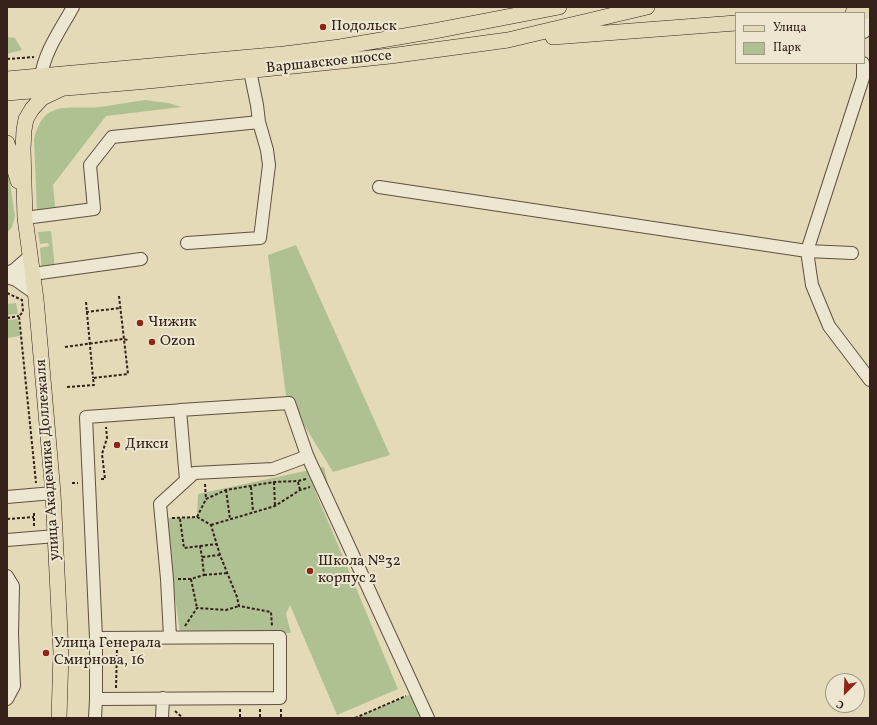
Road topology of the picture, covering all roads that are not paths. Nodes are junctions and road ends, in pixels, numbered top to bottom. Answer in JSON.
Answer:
{"nodes":[{"id":1,"x":73,"y":7,"type":"edge"},
{"id":2,"x":559,"y":7,"type":"edge"},
{"id":3,"x":647,"y":7,"type":"edge"},
{"id":4,"x":735,"y":23,"type":"edge"},
{"id":5,"x":508,"y":40,"type":"junction"},
{"id":6,"x":863,"y":64,"type":"edge"},
{"id":7,"x":250,"y":71,"type":"junction"},
{"id":8,"x":41,"y":77,"type":"junction"},
{"id":9,"x":7,"y":79,"type":"edge"},
{"id":10,"x":63,"y":88,"type":"junction"},
{"id":11,"x":7,"y":93,"type":"edge"},
{"id":12,"x":259,"y":122,"type":"junction"},
{"id":13,"x":7,"y":142,"type":"edge"},
{"id":14,"x":379,"y":187,"type":"dead end"},
{"id":15,"x":24,"y":203,"type":"junction"},
{"id":16,"x":25,"y":218,"type":"junction"},
{"id":17,"x":187,"y":243,"type":"dead end"},
{"id":18,"x":807,"y":251,"type":"junction"},
{"id":19,"x":852,"y":254,"type":"dead end"},
{"id":20,"x":30,"y":256,"type":"junction"},
{"id":21,"x":141,"y":259,"type":"dead end"},
{"id":22,"x":33,"y":274,"type":"junction"},
{"id":23,"x":7,"y":275,"type":"edge"},
{"id":24,"x":36,"y":294,"type":"junction"},
{"id":25,"x":870,"y":380,"type":"edge"},
{"id":26,"x":182,"y":410,"type":"junction"},
{"id":27,"x":307,"y":455,"type":"junction"},
{"id":28,"x":186,"y":480,"type":"junction"},
{"id":29,"x":53,"y":493,"type":"junction"},
{"id":30,"x":7,"y":497,"type":"edge"},
{"id":31,"x":56,"y":536,"type":"junction"},
{"id":32,"x":7,"y":540,"type":"edge"},
{"id":33,"x":7,"y":576,"type":"edge"},
{"id":34,"x":10,"y":634,"type":"edge"},
{"id":35,"x":173,"y":637,"type":"junction"},
{"id":36,"x":96,"y":638,"type":"junction"},
{"id":37,"x":163,"y":698,"type":"junction"},
{"id":38,"x":7,"y":699,"type":"edge"},
{"id":39,"x":96,"y":699,"type":"junction"},
{"id":40,"x":59,"y":718,"type":"edge"},
{"id":41,"x":95,"y":718,"type":"edge"},
{"id":42,"x":162,"y":718,"type":"edge"},
{"id":43,"x":428,"y":718,"type":"edge"}],
"edges":[{"from":1,"to":8,"type":"street"},
{"from":2,"to":8,"type":"main road","name":"Варшавское шоссе"},
{"from":3,"to":5,"type":"main road","name":"Варшавское шоссе"},
{"from":4,"to":5,"type":"main road"},
{"from":5,"to":7,"type":"main road","name":"Варшавское шоссе"},
{"from":6,"to":18,"type":"street"},
{"from":7,"to":10,"type":"main road","name":"Варшавское шоссе"},
{"from":7,"to":12,"type":"street"},
{"from":8,"to":9,"type":"main road","name":"Варшавское шоссе"},
{"from":10,"to":11,"type":"main road","name":"Варшавское шоссе"},
{"from":10,"to":15,"type":"main road","name":"улица Академика Доллежаля"},
{"from":12,"to":16,"type":"street"},
{"from":12,"to":17,"type":"street"},
{"from":13,"to":15,"type":"main road","name":"улица Академика Доллежаля"},
{"from":14,"to":18,"type":"street"},
{"from":15,"to":16,"type":"main road","name":"улица Академика Доллежаля"},
{"from":16,"to":20,"type":"main road","name":"улица Академика Доллежаля"},
{"from":18,"to":19,"type":"street"},
{"from":18,"to":25,"type":"street"},
{"from":20,"to":22,"type":"main road","name":"улица Академика Доллежаля"},
{"from":20,"to":23,"type":"street"},
{"from":21,"to":22,"type":"street"},
{"from":22,"to":23,"type":"street"},
{"from":22,"to":24,"type":"main road","name":"улица Академика Доллежаля"},
{"from":23,"to":24,"type":"street"},
{"from":24,"to":29,"type":"main road","name":"улица Академика Доллежаля"},
{"from":26,"to":27,"type":"street"},
{"from":26,"to":28,"type":"street"},
{"from":26,"to":36,"type":"street"},
{"from":27,"to":28,"type":"street"},
{"from":27,"to":43,"type":"street"},
{"from":28,"to":35,"type":"street"},
{"from":29,"to":30,"type":"street"},
{"from":29,"to":31,"type":"main road","name":"улица Академика Доллежаля"},
{"from":31,"to":32,"type":"street"},
{"from":31,"to":40,"type":"main road","name":"улица Академика Доллежаля"},
{"from":33,"to":34,"type":"street"},
{"from":34,"to":38,"type":"street"},
{"from":35,"to":36,"type":"street"},
{"from":35,"to":37,"type":"street"},
{"from":36,"to":39,"type":"street"},
{"from":37,"to":39,"type":"street"},
{"from":37,"to":42,"type":"street"},
{"from":39,"to":41,"type":"street"}]}
